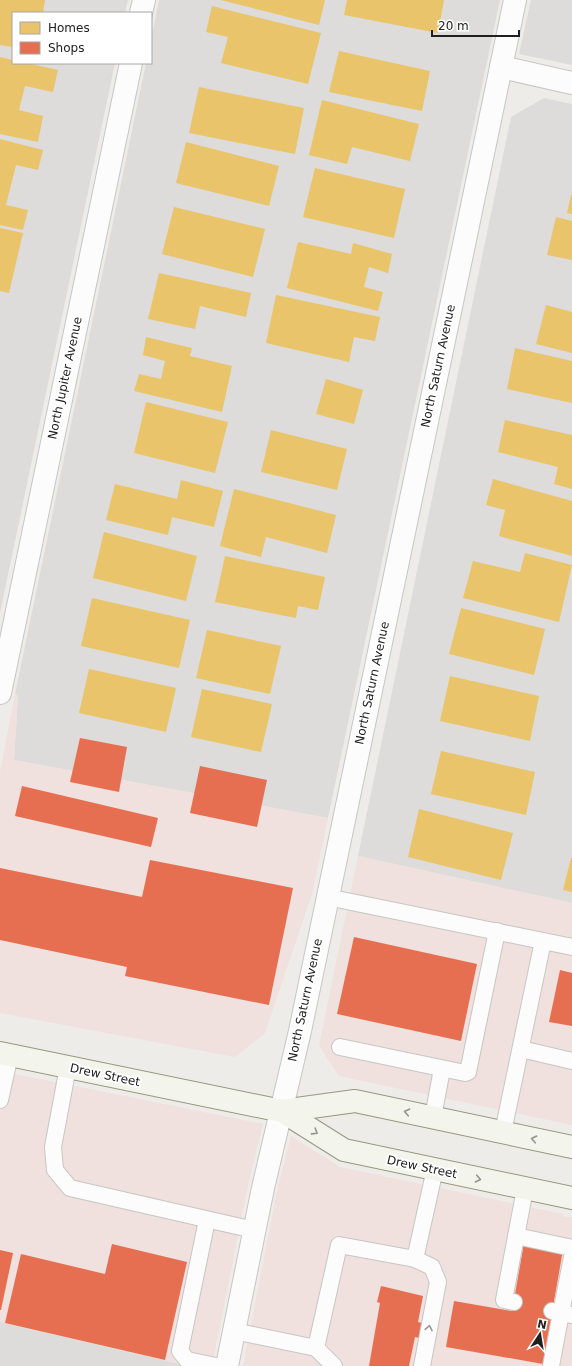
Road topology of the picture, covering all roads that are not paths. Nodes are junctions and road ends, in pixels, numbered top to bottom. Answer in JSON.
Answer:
{"nodes":[{"id":1,"x":144,"y":0,"type":"edge"},
{"id":2,"x":515,"y":0,"type":"edge"},
{"id":3,"x":141,"y":12,"type":"edge"},
{"id":4,"x":131,"y":64,"type":"edge"},
{"id":5,"x":501,"y":67,"type":"junction"},
{"id":6,"x":572,"y":83,"type":"edge"},
{"id":7,"x":0,"y":693,"type":"edge"},
{"id":8,"x":327,"y":897,"type":"junction"},
{"id":9,"x":497,"y":931,"type":"junction"},
{"id":10,"x":544,"y":941,"type":"junction"},
{"id":11,"x":572,"y":947,"type":"edge"},
{"id":12,"x":340,"y":1048,"type":"dead end"},
{"id":13,"x":521,"y":1049,"type":"junction"},
{"id":14,"x":5,"y":1054,"type":"edge"},
{"id":15,"x":572,"y":1061,"type":"edge"},
{"id":16,"x":68,"y":1067,"type":"junction"},
{"id":17,"x":442,"y":1069,"type":"junction"},
{"id":18,"x":0,"y":1100,"type":"edge"},
{"id":19,"x":282,"y":1111,"type":"junction"},
{"id":20,"x":433,"y":1117,"type":"junction"},
{"id":21,"x":503,"y":1132,"type":"junction"},
{"id":22,"x":572,"y":1147,"type":"edge"},
{"id":23,"x":435,"y":1170,"type":"junction"},
{"id":24,"x":526,"y":1189,"type":"junction"},
{"id":25,"x":572,"y":1198,"type":"edge"},
{"id":26,"x":207,"y":1220,"type":"junction"},
{"id":27,"x":254,"y":1230,"type":"junction"},
{"id":28,"x":516,"y":1236,"type":"junction"},
{"id":29,"x":572,"y":1248,"type":"edge"},
{"id":30,"x":572,"y":1257,"type":"edge"},
{"id":31,"x":415,"y":1259,"type":"junction"},
{"id":32,"x":514,"y":1302,"type":"dead end"},
{"id":33,"x":562,"y":1313,"type":"edge"},
{"id":34,"x":234,"y":1331,"type":"junction"},
{"id":35,"x":316,"y":1348,"type":"junction"},
{"id":36,"x":216,"y":1366,"type":"edge"},
{"id":37,"x":227,"y":1366,"type":"edge"},
{"id":38,"x":334,"y":1366,"type":"edge"},
{"id":39,"x":422,"y":1366,"type":"edge"},
{"id":40,"x":551,"y":1366,"type":"edge"}],
"edges":[{"from":1,"to":3,"type":"street"},
{"from":2,"to":5,"type":"street","name":"North Saturn Avenue"},
{"from":4,"to":7,"type":"street","name":"North Jupiter Avenue"},
{"from":5,"to":6,"type":"street"},
{"from":5,"to":8,"type":"street","name":"North Saturn Avenue"},
{"from":8,"to":9,"type":"lane"},
{"from":8,"to":19,"type":"street","name":"North Saturn Avenue"},
{"from":9,"to":10,"type":"lane"},
{"from":9,"to":17,"type":"lane"},
{"from":10,"to":11,"type":"lane"},
{"from":10,"to":13,"type":"lane"},
{"from":12,"to":17,"type":"lane"},
{"from":13,"to":15,"type":"lane"},
{"from":13,"to":21,"type":"lane"},
{"from":14,"to":16,"type":"main road","name":"Drew Street"},
{"from":14,"to":18,"type":"lane"},
{"from":16,"to":19,"type":"main road","name":"Drew Street"},
{"from":16,"to":26,"type":"lane"},
{"from":17,"to":20,"type":"lane"},
{"from":20,"to":19,"type":"main road","name":"Drew Street","one_way":true},
{"from":19,"to":23,"type":"main road","name":"Drew Street","one_way":true},
{"from":19,"to":27,"type":"street","name":"North Saturn Avenue"},
{"from":20,"to":21,"type":"main road","name":"Drew Street"},
{"from":22,"to":21,"type":"main road","name":"Drew Street","one_way":true},
{"from":23,"to":24,"type":"main road","name":"Drew Street","one_way":true},
{"from":23,"to":31,"type":"lane"},
{"from":24,"to":25,"type":"main road","name":"Drew Street"},
{"from":24,"to":28,"type":"lane"},
{"from":26,"to":27,"type":"lane"},
{"from":26,"to":36,"type":"lane"},
{"from":27,"to":34,"type":"street","name":"North Saturn Avenue"},
{"from":28,"to":29,"type":"lane"},
{"from":28,"to":32,"type":"lane"},
{"from":30,"to":33,"type":"lane"},
{"from":31,"to":35,"type":"lane"},
{"from":39,"to":31,"type":"lane","one_way":true},
{"from":33,"to":40,"type":"lane"},
{"from":34,"to":35,"type":"lane"},
{"from":34,"to":37,"type":"street","name":"North Saturn Avenue"},
{"from":35,"to":38,"type":"lane"}]}
